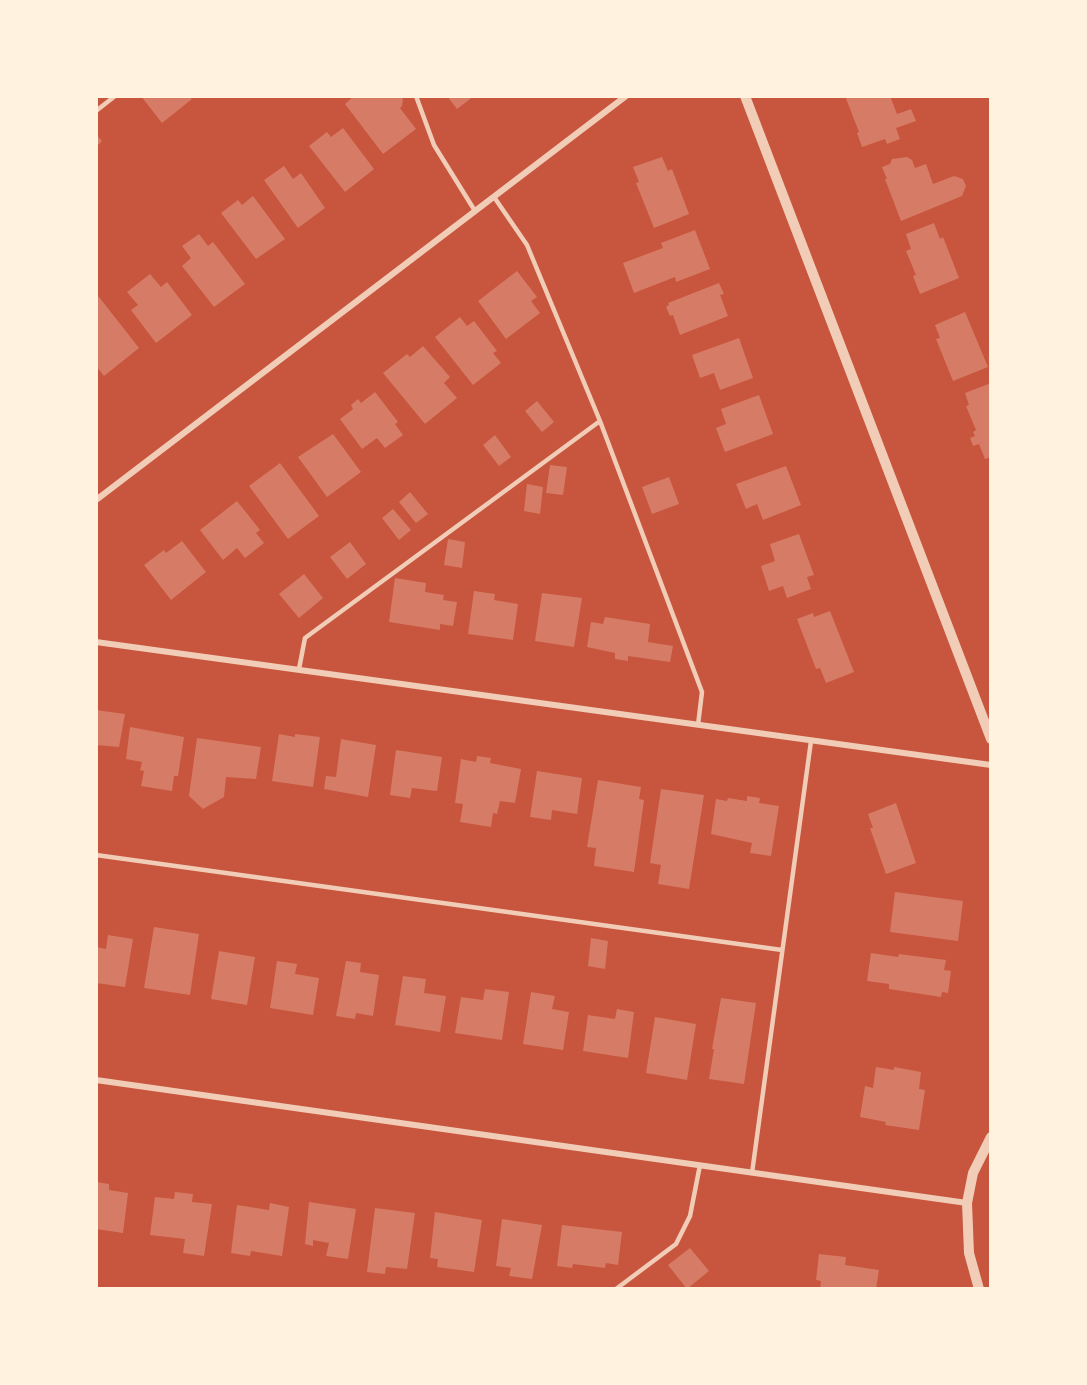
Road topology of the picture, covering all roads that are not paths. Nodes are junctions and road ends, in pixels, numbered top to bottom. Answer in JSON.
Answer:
{"nodes":[{"id":1,"x":115,"y":96,"type":"edge"},
{"id":2,"x":416,"y":96,"type":"edge"},
{"id":3,"x":626,"y":96,"type":"edge"},
{"id":4,"x":745,"y":96,"type":"edge"},
{"id":5,"x":96,"y":111,"type":"edge"},
{"id":6,"x":494,"y":197,"type":"junction"},
{"id":7,"x":475,"y":211,"type":"junction"},
{"id":8,"x":600,"y":421,"type":"junction"},
{"id":9,"x":96,"y":500,"type":"edge"},
{"id":10,"x":96,"y":642,"type":"edge"},
{"id":11,"x":299,"y":669,"type":"junction"},
{"id":12,"x":698,"y":725,"type":"junction"},
{"id":13,"x":991,"y":739,"type":"edge"},
{"id":14,"x":811,"y":741,"type":"junction"},
{"id":15,"x":991,"y":765,"type":"edge"},
{"id":16,"x":96,"y":855,"type":"edge"},
{"id":17,"x":782,"y":950,"type":"junction"},
{"id":18,"x":96,"y":1080,"type":"edge"},
{"id":19,"x":991,"y":1137,"type":"edge"},
{"id":20,"x":700,"y":1165,"type":"junction"},
{"id":21,"x":752,"y":1173,"type":"junction"},
{"id":22,"x":967,"y":1203,"type":"junction"},
{"id":23,"x":616,"y":1289,"type":"edge"},
{"id":24,"x":979,"y":1289,"type":"edge"}],
"edges":[{"from":1,"to":5,"type":"lane"},
{"from":2,"to":7,"type":"lane"},
{"from":3,"to":6,"type":"street"},
{"from":4,"to":13,"type":"street"},
{"from":6,"to":7,"type":"street"},
{"from":6,"to":8,"type":"lane"},
{"from":7,"to":9,"type":"street"},
{"from":8,"to":11,"type":"lane"},
{"from":8,"to":12,"type":"lane"},
{"from":10,"to":11,"type":"street"},
{"from":11,"to":12,"type":"street"},
{"from":12,"to":14,"type":"street"},
{"from":14,"to":15,"type":"street"},
{"from":14,"to":17,"type":"lane"},
{"from":16,"to":17,"type":"lane"},
{"from":17,"to":21,"type":"lane"},
{"from":18,"to":20,"type":"street"},
{"from":19,"to":22,"type":"street"},
{"from":20,"to":21,"type":"street"},
{"from":20,"to":23,"type":"lane"},
{"from":21,"to":22,"type":"street"},
{"from":22,"to":24,"type":"street"}]}
